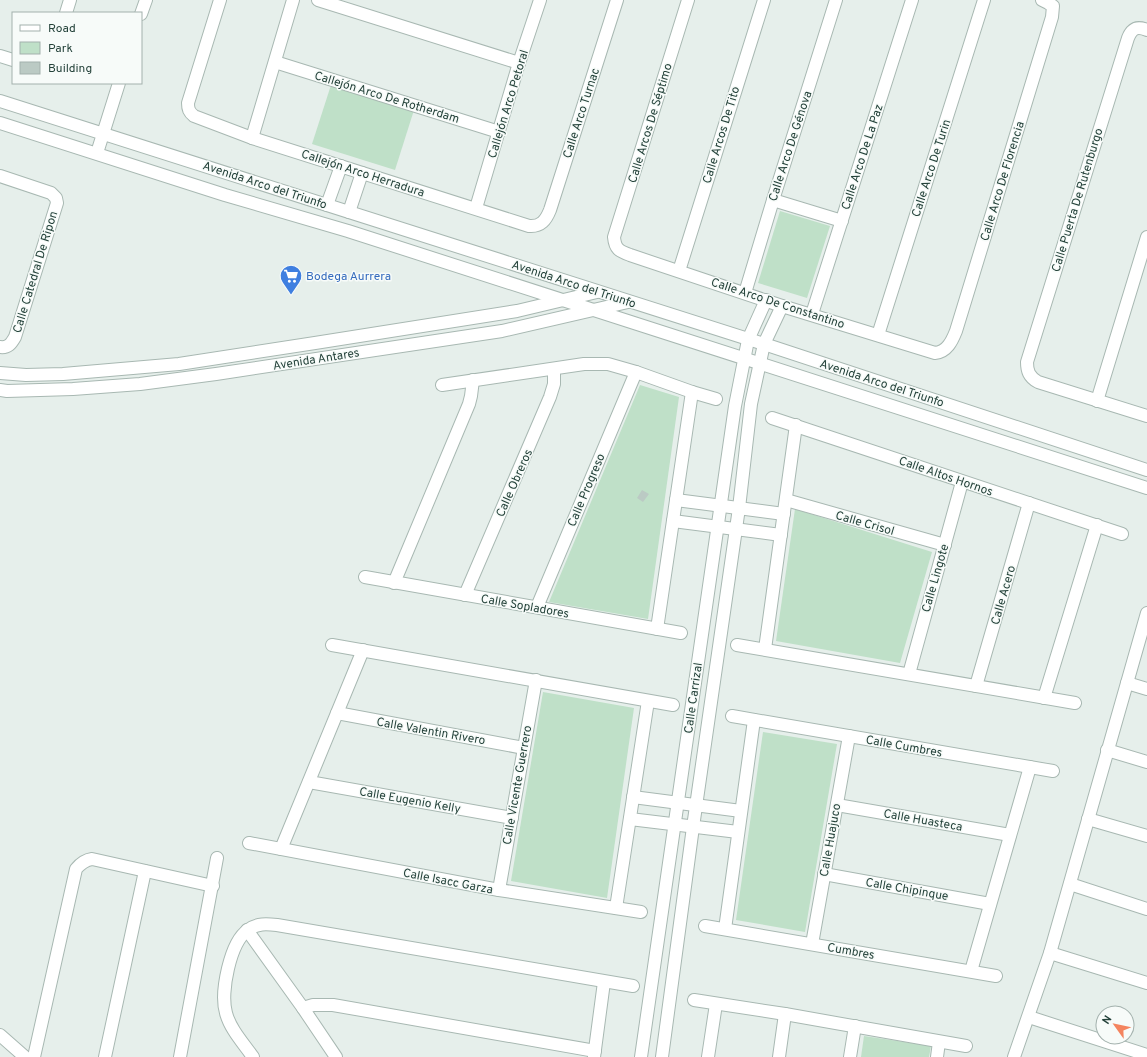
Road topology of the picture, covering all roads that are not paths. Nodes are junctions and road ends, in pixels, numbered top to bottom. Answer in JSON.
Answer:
{"nodes":[{"id":1,"x":70,"y":0,"type":"edge"},
{"id":2,"x":146,"y":0,"type":"edge"},
{"id":3,"x":220,"y":0,"type":"edge"},
{"id":4,"x":293,"y":0,"type":"edge"},
{"id":5,"x":318,"y":0,"type":"edge"},
{"id":6,"x":540,"y":0,"type":"edge"},
{"id":7,"x":617,"y":0,"type":"edge"},
{"id":8,"x":688,"y":0,"type":"edge"},
{"id":9,"x":764,"y":0,"type":"edge"},
{"id":10,"x":836,"y":0,"type":"edge"},
{"id":11,"x":912,"y":0,"type":"edge"},
{"id":12,"x":984,"y":0,"type":"edge"},
{"id":13,"x":1042,"y":0,"type":"edge"},
{"id":14,"x":66,"y":12,"type":"edge"},
{"id":15,"x":142,"y":12,"type":"edge"},
{"id":16,"x":1147,"y":30,"type":"edge"},
{"id":17,"x":0,"y":56,"type":"edge"},
{"id":18,"x":12,"y":60,"type":"edge"},
{"id":19,"x":275,"y":62,"type":"junction"},
{"id":20,"x":520,"y":63,"type":"junction"},
{"id":21,"x":119,"y":84,"type":"edge"},
{"id":22,"x":0,"y":101,"type":"edge"},
{"id":23,"x":0,"y":123,"type":"edge"},
{"id":24,"x":499,"y":132,"type":"junction"},
{"id":25,"x":103,"y":133,"type":"junction"},
{"id":26,"x":252,"y":138,"type":"junction"},
{"id":27,"x":97,"y":153,"type":"junction"},
{"id":28,"x":341,"y":166,"type":"junction"},
{"id":29,"x":362,"y":173,"type":"junction"},
{"id":30,"x":0,"y":176,"type":"edge"},
{"id":31,"x":773,"y":200,"type":"junction"},
{"id":32,"x":328,"y":206,"type":"junction"},
{"id":33,"x":476,"y":208,"type":"junction"},
{"id":34,"x":349,"y":212,"type":"junction"},
{"id":35,"x":842,"y":221,"type":"junction"},
{"id":36,"x":542,"y":224,"type":"joint"},
{"id":37,"x":1147,"y":237,"type":"edge"},
{"id":38,"x":616,"y":247,"type":"joint"},
{"id":39,"x":679,"y":271,"type":"junction"},
{"id":40,"x":597,"y":292,"type":"junction"},
{"id":41,"x":745,"y":293,"type":"junction"},
{"id":42,"x":564,"y":300,"type":"junction"},
{"id":43,"x":766,"y":300,"type":"junction"},
{"id":44,"x":628,"y":302,"type":"junction"},
{"id":45,"x":782,"y":306,"type":"junction"},
{"id":46,"x":594,"y":310,"type":"junction"},
{"id":47,"x":812,"y":314,"type":"junction"},
{"id":48,"x":878,"y":336,"type":"junction"},
{"id":49,"x":748,"y":340,"type":"junction"},
{"id":50,"x":764,"y":344,"type":"junction"},
{"id":51,"x":5,"y":347,"type":"edge"},
{"id":52,"x":942,"y":352,"type":"joint"},
{"id":53,"x":744,"y":360,"type":"junction"},
{"id":54,"x":758,"y":364,"type":"junction"},
{"id":55,"x":554,"y":369,"type":"junction"},
{"id":56,"x":636,"y":372,"type":"junction"},
{"id":57,"x":0,"y":373,"type":"edge"},
{"id":58,"x":473,"y":380,"type":"junction"},
{"id":59,"x":442,"y":385,"type":"dead end"},
{"id":60,"x":0,"y":390,"type":"edge"},
{"id":61,"x":692,"y":392,"type":"junction"},
{"id":62,"x":716,"y":399,"type":"dead end"},
{"id":63,"x":1097,"y":401,"type":"junction"},
{"id":64,"x":1147,"y":416,"type":"edge"},
{"id":65,"x":772,"y":418,"type":"dead end"},
{"id":66,"x":796,"y":425,"type":"junction"},
{"id":67,"x":1147,"y":470,"type":"edge"},
{"id":68,"x":962,"y":482,"type":"junction"},
{"id":69,"x":1147,"y":488,"type":"edge"},
{"id":70,"x":676,"y":500,"type":"junction"},
{"id":71,"x":786,"y":500,"type":"junction"},
{"id":72,"x":1029,"y":503,"type":"junction"},
{"id":73,"x":721,"y":506,"type":"junction"},
{"id":74,"x":739,"y":508,"type":"junction"},
{"id":75,"x":784,"y":514,"type":"junction"},
{"id":76,"x":673,"y":521,"type":"junction"},
{"id":77,"x":1097,"y":525,"type":"junction"},
{"id":78,"x":718,"y":527,"type":"junction"},
{"id":79,"x":736,"y":529,"type":"junction"},
{"id":80,"x":1122,"y":534,"type":"dead end"},
{"id":81,"x":781,"y":535,"type":"junction"},
{"id":82,"x":945,"y":545,"type":"junction"},
{"id":83,"x":365,"y":577,"type":"dead end"},
{"id":84,"x":394,"y":583,"type":"junction"},
{"id":85,"x":465,"y":595,"type":"junction"},
{"id":86,"x":537,"y":608,"type":"junction"},
{"id":87,"x":1147,"y":614,"type":"edge"},
{"id":88,"x":657,"y":628,"type":"junction"},
{"id":89,"x":681,"y":633,"type":"dead end"},
{"id":90,"x":737,"y":644,"type":"dead end"},
{"id":91,"x":332,"y":645,"type":"dead end"},
{"id":92,"x":765,"y":649,"type":"junction"},
{"id":93,"x":364,"y":650,"type":"junction"},
{"id":94,"x":908,"y":674,"type":"junction"},
{"id":95,"x":536,"y":680,"type":"junction"},
{"id":96,"x":1127,"y":683,"type":"junction"},
{"id":97,"x":976,"y":686,"type":"junction"},
{"id":98,"x":1147,"y":689,"type":"edge"},
{"id":99,"x":1044,"y":698,"type":"junction"},
{"id":100,"x":648,"y":701,"type":"junction"},
{"id":101,"x":1075,"y":703,"type":"dead end"},
{"id":102,"x":673,"y":705,"type":"dead end"},
{"id":103,"x":337,"y":713,"type":"junction"},
{"id":104,"x":732,"y":716,"type":"dead end"},
{"id":105,"x":754,"y":720,"type":"junction"},
{"id":106,"x":849,"y":736,"type":"junction"},
{"id":107,"x":524,"y":748,"type":"junction"},
{"id":108,"x":1107,"y":750,"type":"junction"},
{"id":109,"x":1147,"y":762,"type":"edge"},
{"id":110,"x":1030,"y":767,"type":"junction"},
{"id":111,"x":1053,"y":771,"type":"dead end"},
{"id":112,"x":309,"y":782,"type":"junction"},
{"id":113,"x":633,"y":797,"type":"junction"},
{"id":114,"x":678,"y":803,"type":"junction"},
{"id":115,"x":696,"y":805,"type":"junction"},
{"id":116,"x":836,"y":805,"type":"junction"},
{"id":117,"x":741,"y":811,"type":"junction"},
{"id":118,"x":512,"y":818,"type":"junction"},
{"id":119,"x":630,"y":819,"type":"junction"},
{"id":120,"x":1088,"y":819,"type":"junction"},
{"id":121,"x":675,"y":825,"type":"junction"},
{"id":122,"x":693,"y":827,"type":"junction"},
{"id":123,"x":738,"y":832,"type":"junction"},
{"id":124,"x":1010,"y":835,"type":"junction"},
{"id":125,"x":1147,"y":836,"type":"edge"},
{"id":126,"x":249,"y":843,"type":"dead end"},
{"id":127,"x":281,"y":849,"type":"junction"},
{"id":128,"x":218,"y":858,"type":"dead end"},
{"id":129,"x":145,"y":871,"type":"junction"},
{"id":130,"x":824,"y":874,"type":"junction"},
{"id":131,"x":1070,"y":884,"type":"junction"},
{"id":132,"x":213,"y":886,"type":"junction"},
{"id":133,"x":498,"y":890,"type":"junction"},
{"id":134,"x":990,"y":904,"type":"junction"},
{"id":135,"x":616,"y":908,"type":"junction"},
{"id":136,"x":1147,"y":909,"type":"edge"},
{"id":137,"x":641,"y":912,"type":"dead end"},
{"id":138,"x":706,"y":926,"type":"dead end"},
{"id":139,"x":725,"y":929,"type":"junction"},
{"id":140,"x":247,"y":930,"type":"junction"},
{"id":141,"x":812,"y":944,"type":"junction"},
{"id":142,"x":1050,"y":953,"type":"junction"},
{"id":143,"x":970,"y":971,"type":"junction"},
{"id":144,"x":996,"y":976,"type":"dead end"},
{"id":145,"x":604,"y":982,"type":"junction"},
{"id":146,"x":1147,"y":983,"type":"edge"},
{"id":147,"x":633,"y":986,"type":"dead end"},
{"id":148,"x":694,"y":1000,"type":"dead end"},
{"id":149,"x":716,"y":1004,"type":"junction"},
{"id":150,"x":303,"y":1008,"type":"junction"},
{"id":151,"x":785,"y":1014,"type":"junction"},
{"id":152,"x":1028,"y":1017,"type":"junction"},
{"id":153,"x":855,"y":1026,"type":"junction"},
{"id":154,"x":0,"y":1035,"type":"edge"},
{"id":155,"x":939,"y":1042,"type":"junction"},
{"id":156,"x":966,"y":1046,"type":"dead end"},
{"id":157,"x":595,"y":1054,"type":"edge"},
{"id":158,"x":1147,"y":1055,"type":"edge"},
{"id":159,"x":25,"y":1057,"type":"edge"},
{"id":160,"x":34,"y":1057,"type":"edge"},
{"id":161,"x":105,"y":1057,"type":"edge"},
{"id":162,"x":180,"y":1057,"type":"edge"},
{"id":163,"x":253,"y":1057,"type":"edge"},
{"id":164,"x":336,"y":1057,"type":"edge"},
{"id":165,"x":641,"y":1057,"type":"edge"},
{"id":166,"x":662,"y":1057,"type":"edge"},
{"id":167,"x":708,"y":1057,"type":"edge"},
{"id":168,"x":779,"y":1057,"type":"edge"},
{"id":169,"x":850,"y":1057,"type":"edge"},
{"id":170,"x":937,"y":1057,"type":"edge"},
{"id":171,"x":1014,"y":1057,"type":"edge"}],
"edges":[{"from":1,"to":14,"type":"street"},
{"from":2,"to":15,"type":"street"},
{"from":3,"to":26,"type":"street","name":"Callejón Arco Herradura"},
{"from":4,"to":19,"type":"street"},
{"from":5,"to":20,"type":"street"},
{"from":6,"to":20,"type":"street","name":"Callejón Arco Petoral"},
{"from":7,"to":36,"type":"street","name":"Calle Arco Turnac"},
{"from":8,"to":38,"type":"street","name":"Calle Arcos De Séptimo"},
{"from":9,"to":39,"type":"street","name":"Calle Arcos De Tito"},
{"from":10,"to":31,"type":"street","name":"Calle Arco De Génova"},
{"from":11,"to":35,"type":"street","name":"Calle Arco De La Paz"},
{"from":12,"to":48,"type":"street","name":"Calle Arco De Turin"},
{"from":13,"to":52,"type":"street","name":"Calle Arco De Florencia"},
{"from":16,"to":63,"type":"street","name":"Calle Puerta De Rutenburgo"},
{"from":17,"to":18,"type":"street"},
{"from":19,"to":24,"type":"street","name":"Callejón Arco De Rotherdam"},
{"from":19,"to":26,"type":"street"},
{"from":20,"to":24,"type":"street","name":"Callejón Arco Petoral"},
{"from":21,"to":25,"type":"street"},
{"from":22,"to":25,"type":"street","name":"Avenida Arco del Triunfo"},
{"from":23,"to":27,"type":"street","name":"Avenida Arco del Triunfo"},
{"from":24,"to":33,"type":"street","name":"Callejón Arco Petoral"},
{"from":25,"to":27,"type":"street"},
{"from":25,"to":32,"type":"street","name":"Avenida Arco del Triunfo"},
{"from":26,"to":28,"type":"street","name":"Callejón Arco Herradura"},
{"from":27,"to":42,"type":"street","name":"Avenida Arco del Triunfo"},
{"from":28,"to":29,"type":"street","name":"Callejón Arco Herradura"},
{"from":28,"to":32,"type":"street"},
{"from":29,"to":33,"type":"street","name":"Callejón Arco Herradura"},
{"from":29,"to":34,"type":"street"},
{"from":30,"to":51,"type":"street","name":"Calle Catedral De Ripon"},
{"from":31,"to":35,"type":"street"},
{"from":31,"to":41,"type":"street","name":"Calle Arco De Génova"},
{"from":32,"to":34,"type":"street","name":"Avenida Arco del Triunfo"},
{"from":33,"to":36,"type":"street","name":"Callejón Arco Herradura"},
{"from":34,"to":40,"type":"street","name":"Avenida Arco del Triunfo"},
{"from":35,"to":47,"type":"street","name":"Calle Arco De La Paz"},
{"from":37,"to":63,"type":"street"},
{"from":38,"to":39,"type":"street","name":"Calle Arco De Constantino"},
{"from":39,"to":41,"type":"street","name":"Calle Arco De Constantino"},
{"from":40,"to":42,"type":"street","name":"Avenida Antares"},
{"from":40,"to":44,"type":"street","name":"Avenida Arco del Triunfo"},
{"from":41,"to":43,"type":"street","name":"Calle Arco De Constantino"},
{"from":42,"to":46,"type":"street","name":"Avenida Arco del Triunfo"},
{"from":42,"to":57,"type":"street","name":"Avenida Antares"},
{"from":43,"to":45,"type":"street","name":"Calle Arco De Constantino"},
{"from":43,"to":49,"type":"street","name":"Calle Carrizal"},
{"from":44,"to":46,"type":"street","name":"Avenida Antares"},
{"from":44,"to":49,"type":"street","name":"Avenida Arco del Triunfo"},
{"from":45,"to":47,"type":"street","name":"Calle Arco De Constantino"},
{"from":45,"to":50,"type":"street","name":"Calle Carrizal"},
{"from":46,"to":53,"type":"street","name":"Avenida Arco del Triunfo"},
{"from":46,"to":60,"type":"street","name":"Avenida Antares"},
{"from":47,"to":48,"type":"street","name":"Calle Arco De Constantino"},
{"from":48,"to":52,"type":"street","name":"Calle Arco De Constantino"},
{"from":49,"to":50,"type":"street","name":"Avenida Arco del Triunfo"},
{"from":49,"to":53,"type":"street","name":"Calle Carrizal"},
{"from":50,"to":54,"type":"street","name":"Calle Carrizal"},
{"from":50,"to":67,"type":"street","name":"Avenida Arco del Triunfo"},
{"from":53,"to":54,"type":"street","name":"Avenida Arco del Triunfo"},
{"from":53,"to":73,"type":"street","name":"Calle Carrizal"},
{"from":54,"to":69,"type":"street","name":"Avenida Arco del Triunfo"},
{"from":54,"to":74,"type":"street","name":"Calle Carrizal"},
{"from":55,"to":56,"type":"street"},
{"from":55,"to":58,"type":"street"},
{"from":55,"to":85,"type":"street","name":"Calle Obreros"},
{"from":56,"to":61,"type":"street"},
{"from":56,"to":86,"type":"street","name":"Calle Progreso"},
{"from":58,"to":59,"type":"street"},
{"from":58,"to":84,"type":"street"},
{"from":61,"to":62,"type":"street"},
{"from":61,"to":70,"type":"street"},
{"from":63,"to":64,"type":"street"},
{"from":65,"to":66,"type":"street","name":"Calle Altos Hornos"},
{"from":66,"to":68,"type":"street","name":"Calle Altos Hornos"},
{"from":66,"to":71,"type":"street"},
{"from":68,"to":72,"type":"street","name":"Calle Altos Hornos"},
{"from":68,"to":82,"type":"street","name":"Calle Lingote"},
{"from":70,"to":73,"type":"street"},
{"from":70,"to":76,"type":"street"},
{"from":71,"to":75,"type":"street"},
{"from":71,"to":82,"type":"street","name":"Calle Crisol"},
{"from":72,"to":77,"type":"street","name":"Calle Altos Hornos"},
{"from":72,"to":97,"type":"street","name":"Calle Acero"},
{"from":73,"to":74,"type":"street"},
{"from":73,"to":78,"type":"street","name":"Calle Carrizal"},
{"from":74,"to":75,"type":"street"},
{"from":74,"to":79,"type":"street","name":"Calle Carrizal"},
{"from":75,"to":81,"type":"street"},
{"from":76,"to":78,"type":"street"},
{"from":76,"to":88,"type":"street"},
{"from":77,"to":80,"type":"street","name":"Calle Altos Hornos"},
{"from":77,"to":99,"type":"street"},
{"from":78,"to":79,"type":"street"},
{"from":78,"to":114,"type":"street","name":"Calle Carrizal"},
{"from":79,"to":81,"type":"street"},
{"from":79,"to":115,"type":"street","name":"Calle Carrizal"},
{"from":81,"to":92,"type":"street"},
{"from":82,"to":94,"type":"street","name":"Calle Lingote"},
{"from":83,"to":84,"type":"street","name":"Calle Sopladores"},
{"from":84,"to":85,"type":"street","name":"Calle Sopladores"},
{"from":85,"to":86,"type":"street","name":"Calle Sopladores"},
{"from":86,"to":88,"type":"street","name":"Calle Sopladores"},
{"from":87,"to":96,"type":"street"},
{"from":88,"to":89,"type":"street","name":"Calle Sopladores"},
{"from":90,"to":92,"type":"street"},
{"from":91,"to":93,"type":"street"},
{"from":92,"to":94,"type":"street"},
{"from":93,"to":95,"type":"street"},
{"from":93,"to":103,"type":"street"},
{"from":94,"to":97,"type":"street"},
{"from":95,"to":100,"type":"street"},
{"from":95,"to":107,"type":"street","name":"Calle Vicente Guerrero"},
{"from":96,"to":98,"type":"street"},
{"from":96,"to":108,"type":"street"},
{"from":97,"to":99,"type":"street"},
{"from":99,"to":101,"type":"street"},
{"from":100,"to":102,"type":"street"},
{"from":100,"to":113,"type":"street"},
{"from":103,"to":107,"type":"street","name":"Calle Valentin Rivero"},
{"from":103,"to":112,"type":"street"},
{"from":104,"to":105,"type":"street","name":"Calle Cumbres"},
{"from":105,"to":106,"type":"street","name":"Calle Cumbres"},
{"from":105,"to":117,"type":"street"},
{"from":106,"to":110,"type":"street","name":"Calle Cumbres"},
{"from":106,"to":116,"type":"street","name":"Calle Huajuco"},
{"from":107,"to":118,"type":"street","name":"Calle Vicente Guerrero"},
{"from":108,"to":109,"type":"street"},
{"from":108,"to":120,"type":"street"},
{"from":110,"to":111,"type":"street","name":"Calle Cumbres"},
{"from":110,"to":124,"type":"street"},
{"from":112,"to":118,"type":"street","name":"Calle Eugenio Kelly"},
{"from":112,"to":127,"type":"street"},
{"from":113,"to":114,"type":"street"},
{"from":113,"to":119,"type":"street"},
{"from":114,"to":115,"type":"street"},
{"from":114,"to":121,"type":"street","name":"Calle Carrizal"},
{"from":115,"to":117,"type":"street"},
{"from":115,"to":122,"type":"street","name":"Calle Carrizal"},
{"from":116,"to":124,"type":"street","name":"Calle Huasteca"},
{"from":116,"to":130,"type":"street","name":"Calle Huajuco"},
{"from":117,"to":123,"type":"street"},
{"from":118,"to":133,"type":"street","name":"Calle Vicente Guerrero"},
{"from":119,"to":121,"type":"street"},
{"from":119,"to":135,"type":"street"},
{"from":120,"to":125,"type":"street"},
{"from":120,"to":131,"type":"street"},
{"from":121,"to":122,"type":"street"},
{"from":121,"to":165,"type":"street","name":"Calle Carrizal"},
{"from":122,"to":123,"type":"street"},
{"from":122,"to":166,"type":"street","name":"Calle Carrizal"},
{"from":123,"to":139,"type":"street"},
{"from":124,"to":134,"type":"street"},
{"from":126,"to":127,"type":"street","name":"Calle Isacc Garza"},
{"from":127,"to":133,"type":"street","name":"Calle Isacc Garza"},
{"from":128,"to":132,"type":"street"},
{"from":129,"to":132,"type":"street"},
{"from":129,"to":160,"type":"street"},
{"from":129,"to":161,"type":"street"},
{"from":130,"to":134,"type":"street","name":"Calle Chipinque"},
{"from":130,"to":141,"type":"street","name":"Calle Huajuco"},
{"from":131,"to":136,"type":"street"},
{"from":131,"to":142,"type":"street"},
{"from":132,"to":162,"type":"street"},
{"from":133,"to":135,"type":"street","name":"Calle Isacc Garza"},
{"from":134,"to":143,"type":"street"},
{"from":135,"to":137,"type":"street","name":"Calle Isacc Garza"},
{"from":138,"to":139,"type":"street","name":"Cumbres"},
{"from":139,"to":141,"type":"street","name":"Cumbres"},
{"from":140,"to":145,"type":"street"},
{"from":140,"to":150,"type":"street"},
{"from":140,"to":163,"type":"street"},
{"from":141,"to":143,"type":"street","name":"Cumbres"},
{"from":142,"to":146,"type":"street"},
{"from":142,"to":152,"type":"street"},
{"from":143,"to":144,"type":"street","name":"Cumbres"},
{"from":145,"to":147,"type":"street"},
{"from":145,"to":157,"type":"street"},
{"from":148,"to":149,"type":"street"},
{"from":149,"to":151,"type":"street"},
{"from":149,"to":167,"type":"street"},
{"from":150,"to":157,"type":"street"},
{"from":150,"to":164,"type":"street"},
{"from":151,"to":153,"type":"street"},
{"from":151,"to":168,"type":"street"},
{"from":152,"to":158,"type":"street"},
{"from":152,"to":171,"type":"street"},
{"from":153,"to":155,"type":"street"},
{"from":153,"to":169,"type":"street"},
{"from":154,"to":159,"type":"street"},
{"from":155,"to":156,"type":"street"},
{"from":155,"to":170,"type":"street"}]}
